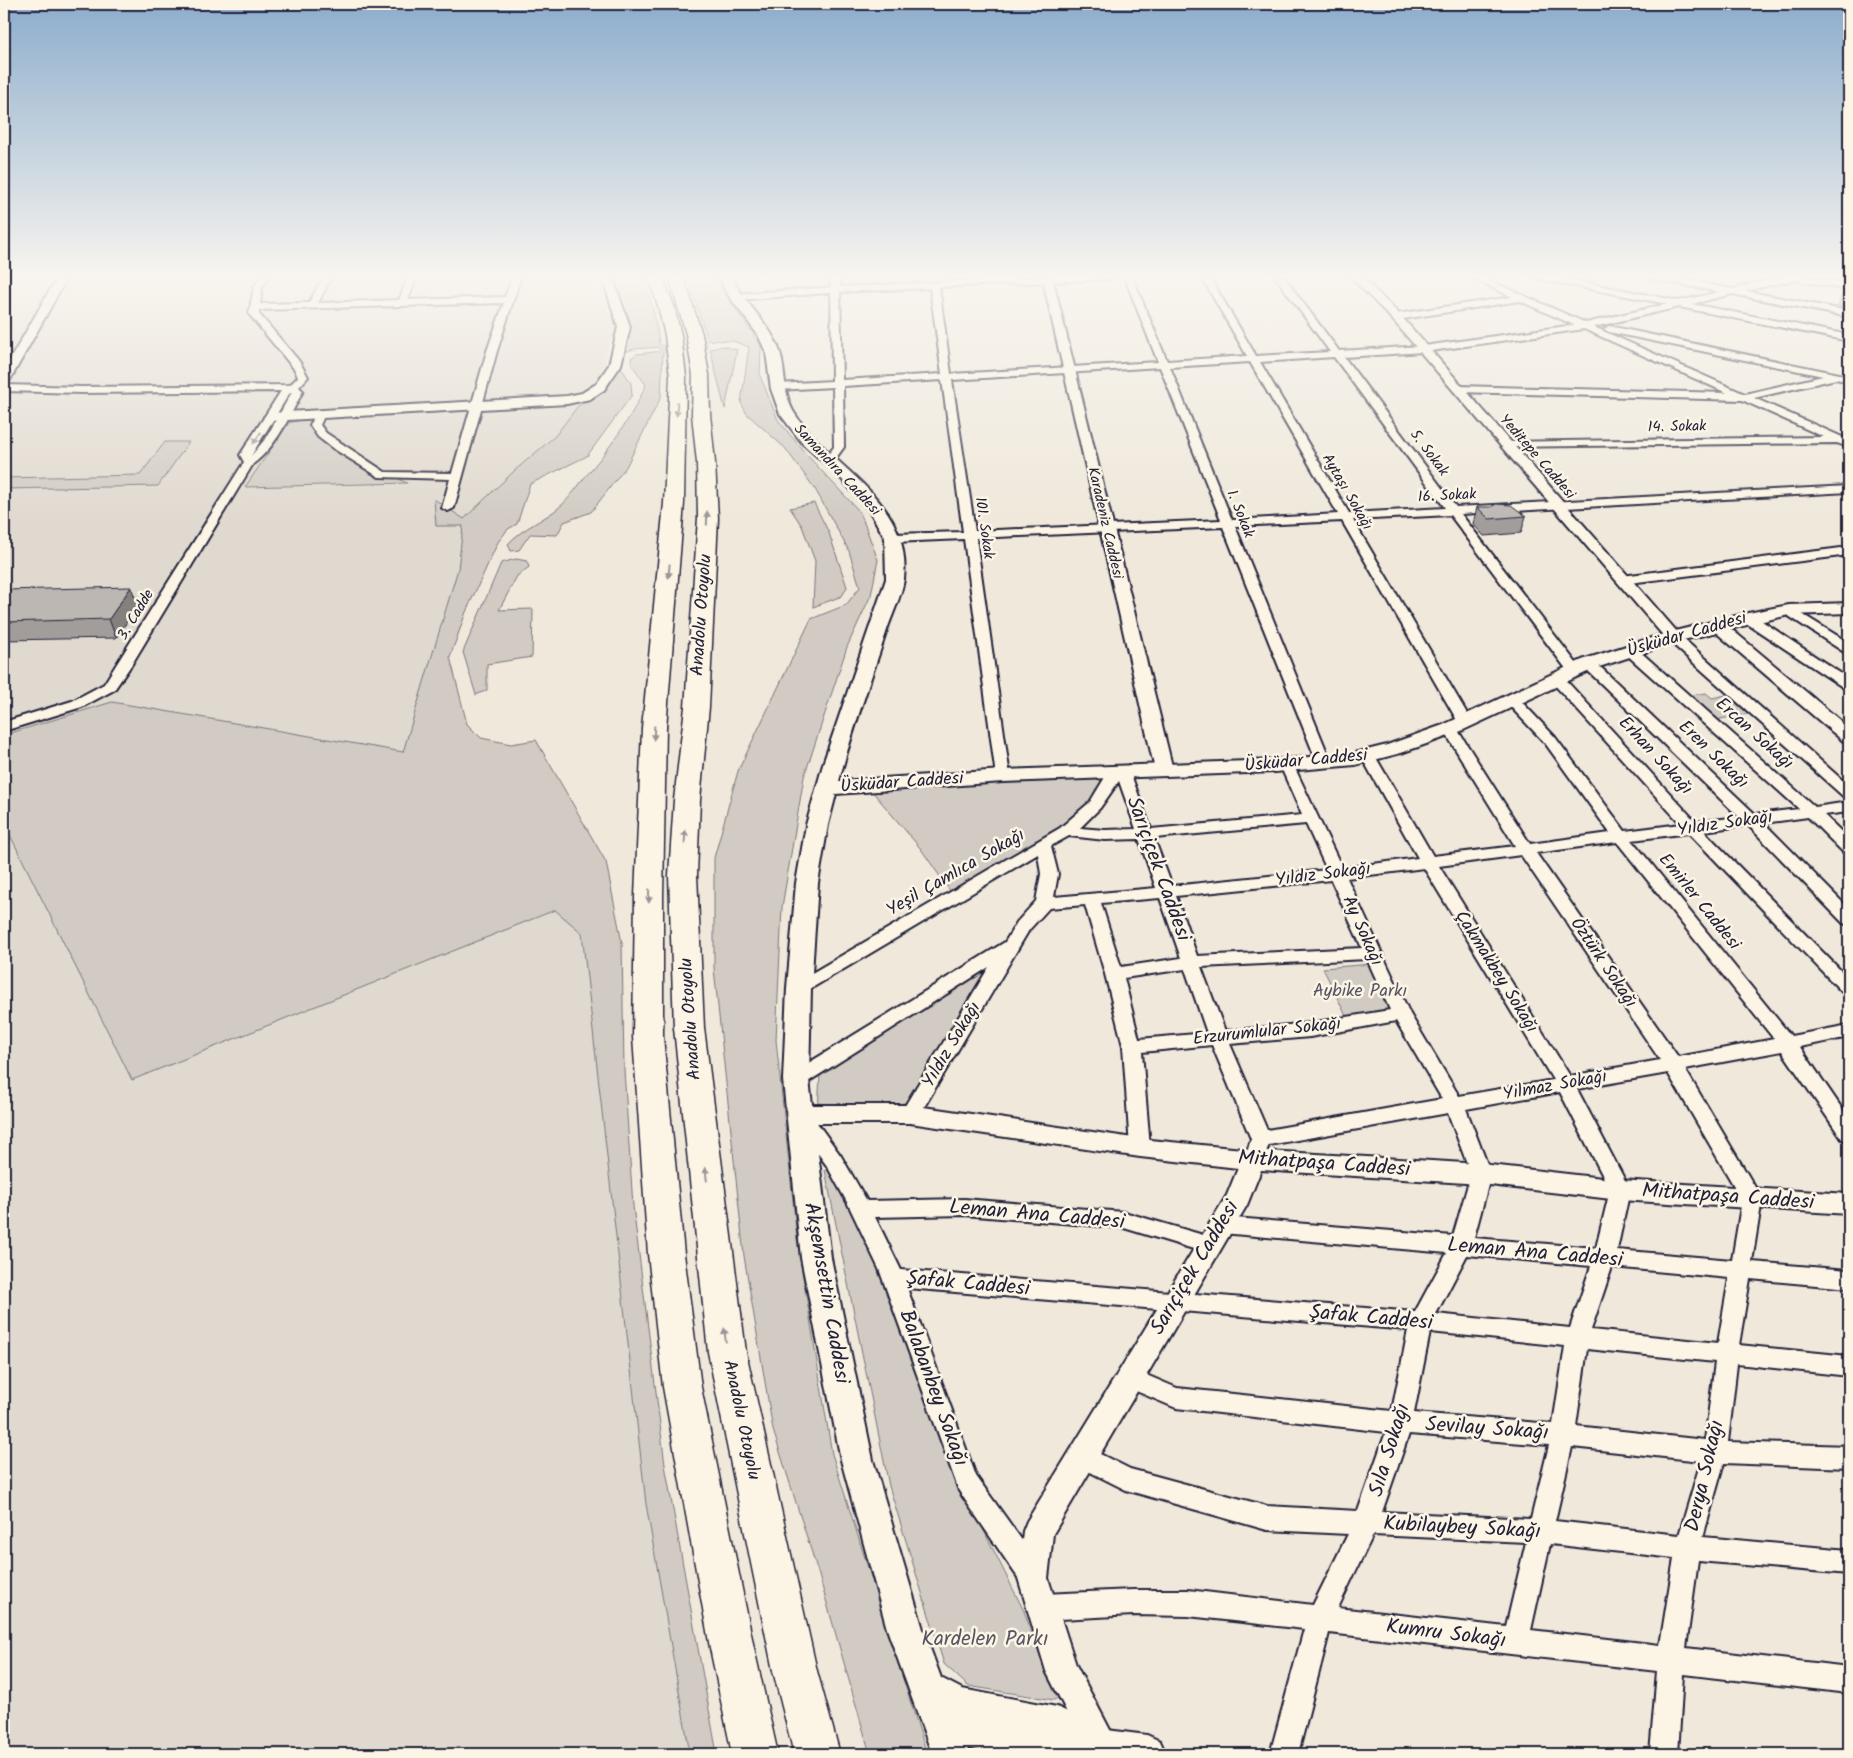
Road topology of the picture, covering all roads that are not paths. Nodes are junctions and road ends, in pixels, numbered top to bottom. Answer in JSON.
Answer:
{"nodes":[{"id":1,"x":20,"y":358,"type":"edge"},
{"id":2,"x":291,"y":358,"type":"edge"},
{"id":3,"x":490,"y":358,"type":"edge"},
{"id":4,"x":617,"y":358,"type":"edge"},
{"id":5,"x":676,"y":358,"type":"edge"},
{"id":6,"x":698,"y":358,"type":"edge"},
{"id":7,"x":774,"y":358,"type":"edge"},
{"id":8,"x":837,"y":358,"type":"edge"},
{"id":9,"x":944,"y":358,"type":"edge"},
{"id":10,"x":1067,"y":358,"type":"edge"},
{"id":11,"x":1161,"y":358,"type":"edge"},
{"id":12,"x":1280,"y":358,"type":"edge"},
{"id":13,"x":1340,"y":358,"type":"edge"},
{"id":14,"x":1432,"y":358,"type":"edge"},
{"id":15,"x":1658,"y":358,"type":"edge"},
{"id":16,"x":1748,"y":358,"type":"edge"},
{"id":17,"x":1253,"y":360,"type":"junction"},
{"id":18,"x":1164,"y":365,"type":"junction"},
{"id":19,"x":1070,"y":371,"type":"junction"},
{"id":20,"x":1838,"y":376,"type":"junction"},
{"id":21,"x":947,"y":378,"type":"junction"},
{"id":22,"x":1849,"y":378,"type":"edge"},
{"id":23,"x":838,"y":384,"type":"junction"},
{"id":24,"x":778,"y":387,"type":"junction"},
{"id":25,"x":4,"y":388,"type":"edge"},
{"id":26,"x":293,"y":388,"type":"junction"},
{"id":27,"x":1458,"y":389,"type":"junction"},
{"id":28,"x":82,"y":390,"type":"joint"},
{"id":29,"x":1744,"y":397,"type":"junction"},
{"id":30,"x":478,"y":405,"type":"junction"},
{"id":31,"x":320,"y":414,"type":"junction"},
{"id":32,"x":275,"y":420,"type":"junction"},
{"id":33,"x":1846,"y":441,"type":"edge"},
{"id":34,"x":1505,"y":444,"type":"junction"},
{"id":35,"x":829,"y":460,"type":"junction"},
{"id":36,"x":457,"y":476,"type":"junction"},
{"id":37,"x":1849,"y":489,"type":"edge"},
{"id":38,"x":1558,"y":506,"type":"junction"},
{"id":39,"x":448,"y":508,"type":"dead end"},
{"id":40,"x":1453,"y":511,"type":"junction"},
{"id":41,"x":1344,"y":516,"type":"junction"},
{"id":42,"x":1228,"y":523,"type":"junction"},
{"id":43,"x":1107,"y":530,"type":"junction"},
{"id":44,"x":969,"y":535,"type":"junction"},
{"id":45,"x":893,"y":538,"type":"junction"},
{"id":46,"x":1849,"y":552,"type":"edge"},
{"id":47,"x":1622,"y":580,"type":"junction"},
{"id":48,"x":1847,"y":609,"type":"edge"},
{"id":49,"x":1789,"y":610,"type":"junction"},
{"id":50,"x":1748,"y":618,"type":"junction"},
{"id":51,"x":1718,"y":626,"type":"junction"},
{"id":52,"x":1673,"y":637,"type":"junction"},
{"id":53,"x":1849,"y":649,"type":"edge"},
{"id":54,"x":1630,"y":651,"type":"junction"},
{"id":55,"x":1582,"y":668,"type":"junction"},
{"id":56,"x":1557,"y":679,"type":"junction"},
{"id":57,"x":1849,"y":685,"type":"edge"},
{"id":58,"x":1512,"y":700,"type":"junction"},
{"id":59,"x":1457,"y":725,"type":"junction"},
{"id":60,"x":4,"y":727,"type":"edge"},
{"id":61,"x":1849,"y":737,"type":"edge"},
{"id":62,"x":1368,"y":756,"type":"junction"},
{"id":63,"x":1324,"y":762,"type":"junction"},
{"id":64,"x":1287,"y":766,"type":"junction"},
{"id":65,"x":1164,"y":770,"type":"junction"},
{"id":66,"x":1119,"y":772,"type":"junction"},
{"id":67,"x":1003,"y":776,"type":"junction"},
{"id":68,"x":827,"y":788,"type":"junction"},
{"id":69,"x":1849,"y":794,"type":"edge"},
{"id":70,"x":1849,"y":807,"type":"edge"},
{"id":71,"x":1812,"y":812,"type":"junction"},
{"id":72,"x":1312,"y":819,"type":"junction"},
{"id":73,"x":1752,"y":820,"type":"junction"},
{"id":74,"x":1693,"y":828,"type":"junction"},
{"id":75,"x":1066,"y":831,"type":"junction"},
{"id":76,"x":1144,"y":834,"type":"junction"},
{"id":77,"x":1621,"y":837,"type":"junction"},
{"id":78,"x":1043,"y":845,"type":"junction"},
{"id":79,"x":1849,"y":848,"type":"edge"},
{"id":80,"x":1526,"y":850,"type":"junction"},
{"id":81,"x":1428,"y":862,"type":"junction"},
{"id":82,"x":1336,"y":874,"type":"junction"},
{"id":83,"x":1167,"y":892,"type":"junction"},
{"id":84,"x":1092,"y":900,"type":"junction"},
{"id":85,"x":1044,"y":903,"type":"junction"},
{"id":86,"x":1849,"y":920,"type":"edge"},
{"id":87,"x":1011,"y":946,"type":"junction"},
{"id":88,"x":1371,"y":953,"type":"junction"},
{"id":89,"x":1192,"y":962,"type":"junction"},
{"id":90,"x":1114,"y":974,"type":"junction"},
{"id":91,"x":799,"y":988,"type":"junction"},
{"id":92,"x":1849,"y":989,"type":"edge"},
{"id":93,"x":1401,"y":1014,"type":"junction"},
{"id":94,"x":1849,"y":1031,"type":"edge"},
{"id":95,"x":1218,"y":1038,"type":"junction"},
{"id":96,"x":1787,"y":1043,"type":"junction"},
{"id":97,"x":1132,"y":1046,"type":"junction"},
{"id":98,"x":1672,"y":1065,"type":"junction"},
{"id":99,"x":796,"y":1080,"type":"junction"},
{"id":100,"x":1565,"y":1084,"type":"junction"},
{"id":101,"x":1454,"y":1104,"type":"junction"},
{"id":102,"x":800,"y":1114,"type":"junction"},
{"id":103,"x":910,"y":1114,"type":"junction"},
{"id":104,"x":1849,"y":1134,"type":"edge"},
{"id":105,"x":1140,"y":1148,"type":"junction"},
{"id":106,"x":1257,"y":1150,"type":"junction"},
{"id":107,"x":1481,"y":1174,"type":"junction"},
{"id":108,"x":1620,"y":1190,"type":"junction"},
{"id":109,"x":1752,"y":1198,"type":"junction"},
{"id":110,"x":1849,"y":1204,"type":"edge"},
{"id":111,"x":861,"y":1208,"type":"junction"},
{"id":112,"x":1216,"y":1235,"type":"junction"},
{"id":113,"x":1461,"y":1246,"type":"junction"},
{"id":114,"x":1604,"y":1260,"type":"junction"},
{"id":115,"x":1741,"y":1271,"type":"junction"},
{"id":116,"x":893,"y":1278,"type":"junction"},
{"id":117,"x":1849,"y":1279,"type":"edge"},
{"id":118,"x":1175,"y":1302,"type":"junction"},
{"id":119,"x":1421,"y":1322,"type":"junction"},
{"id":120,"x":1577,"y":1338,"type":"junction"},
{"id":121,"x":1727,"y":1353,"type":"junction"},
{"id":122,"x":1849,"y":1366,"type":"edge"},
{"id":123,"x":1130,"y":1378,"type":"junction"},
{"id":124,"x":1401,"y":1423,"type":"junction"},
{"id":125,"x":1563,"y":1435,"type":"junction"},
{"id":126,"x":1715,"y":1452,"type":"junction"},
{"id":127,"x":1084,"y":1457,"type":"junction"},
{"id":128,"x":1849,"y":1457,"type":"edge"},
{"id":129,"x":754,"y":1486,"type":"junction"},
{"id":130,"x":1366,"y":1523,"type":"junction"},
{"id":131,"x":1541,"y":1531,"type":"junction"},
{"id":132,"x":1688,"y":1548,"type":"junction"},
{"id":133,"x":1849,"y":1562,"type":"edge"},
{"id":134,"x":1038,"y":1592,"type":"junction"},
{"id":135,"x":1320,"y":1619,"type":"junction"},
{"id":136,"x":1516,"y":1642,"type":"junction"},
{"id":137,"x":1671,"y":1660,"type":"junction"},
{"id":138,"x":1849,"y":1680,"type":"edge"},
{"id":139,"x":927,"y":1687,"type":"junction"},
{"id":140,"x":1103,"y":1748,"type":"junction"},
{"id":141,"x":754,"y":1754,"type":"edge"},
{"id":142,"x":817,"y":1754,"type":"edge"},
{"id":143,"x":834,"y":1754,"type":"edge"},
{"id":144,"x":951,"y":1754,"type":"edge"},
{"id":145,"x":1147,"y":1754,"type":"edge"},
{"id":146,"x":1284,"y":1754,"type":"edge"},
{"id":147,"x":1664,"y":1754,"type":"edge"}],
"edges":[{"from":1,"to":25,"type":"street"},
{"from":2,"to":26,"type":"street"},
{"from":3,"to":30,"type":"street"},
{"from":4,"to":30,"type":"street"},
{"from":5,"to":141,"type":"highway","name":"Anadolu Otoyolu","one_way":true},
{"from":129,"to":6,"type":"highway","name":"Anadolu Otoyolu","one_way":true},
{"from":7,"to":24,"type":"main road","name":"Samandıra Caddesi"},
{"from":8,"to":23,"type":"street"},
{"from":9,"to":21,"type":"street","name":"101. Sokak"},
{"from":10,"to":19,"type":"street","name":"Karadeniz Caddesi"},
{"from":11,"to":18,"type":"street","name":"1. Sokak"},
{"from":12,"to":17,"type":"street"},
{"from":13,"to":40,"type":"street","name":"5. Sokak"},
{"from":14,"to":27,"type":"street","name":"Yeditepe Caddesi"},
{"from":15,"to":29,"type":"street"},
{"from":16,"to":20,"type":"street"},
{"from":17,"to":18,"type":"street"},
{"from":17,"to":41,"type":"street","name":"Aytaşı Sokağı"},
{"from":18,"to":19,"type":"street"},
{"from":18,"to":42,"type":"street","name":"1. Sokak"},
{"from":19,"to":21,"type":"street"},
{"from":19,"to":43,"type":"street","name":"Karadeniz Caddesi"},
{"from":20,"to":22,"type":"street"},
{"from":20,"to":29,"type":"street"},
{"from":21,"to":23,"type":"street"},
{"from":21,"to":44,"type":"street","name":"101. Sokak"},
{"from":23,"to":24,"type":"street"},
{"from":23,"to":35,"type":"street"},
{"from":24,"to":35,"type":"main road","name":"Samandıra Caddesi"},
{"from":25,"to":28,"type":"street"},
{"from":26,"to":28,"type":"street"},
{"from":26,"to":32,"type":"street","name":"3. Cadde"},
{"from":27,"to":29,"type":"street"},
{"from":27,"to":34,"type":"street","name":"Yeditepe Caddesi"},
{"from":29,"to":33,"type":"street"},
{"from":30,"to":31,"type":"street"},
{"from":30,"to":36,"type":"street"},
{"from":31,"to":32,"type":"street"},
{"from":31,"to":36,"type":"street"},
{"from":32,"to":60,"type":"street","name":"3. Cadde"},
{"from":33,"to":34,"type":"street","name":"14. Sokak"},
{"from":34,"to":38,"type":"street","name":"Yeditepe Caddesi"},
{"from":35,"to":45,"type":"main road","name":"Samandıra Caddesi"},
{"from":36,"to":39,"type":"street"},
{"from":37,"to":38,"type":"street","name":"16. Sokak"},
{"from":38,"to":40,"type":"street","name":"16. Sokak"},
{"from":38,"to":47,"type":"street","name":"Yeditepe Caddesi"},
{"from":40,"to":41,"type":"street","name":"16. Sokak"},
{"from":40,"to":55,"type":"street","name":"5. Sokak"},
{"from":41,"to":42,"type":"street","name":"16. Sokak"},
{"from":41,"to":59,"type":"street","name":"Aytaşı Sokağı"},
{"from":42,"to":43,"type":"street","name":"16. Sokak"},
{"from":42,"to":63,"type":"street","name":"1. Sokak"},
{"from":43,"to":44,"type":"street","name":"16. Sokak"},
{"from":43,"to":65,"type":"street","name":"Karadeniz Caddesi"},
{"from":44,"to":45,"type":"street","name":"16. Sokak"},
{"from":44,"to":67,"type":"street","name":"101. Sokak"},
{"from":45,"to":68,"type":"main road","name":"Samandıra Caddesi"},
{"from":46,"to":47,"type":"street"},
{"from":47,"to":52,"type":"street","name":"Yeditepe Caddesi"},
{"from":48,"to":49,"type":"main road","name":"Üsküdar Caddesi"},
{"from":49,"to":50,"type":"main road","name":"Üsküdar Caddesi"},
{"from":49,"to":53,"type":"street"},
{"from":50,"to":51,"type":"main road","name":"Üsküdar Caddesi"},
{"from":50,"to":57,"type":"street"},
{"from":51,"to":52,"type":"main road","name":"Üsküdar Caddesi"},
{"from":51,"to":61,"type":"street"},
{"from":52,"to":54,"type":"main road","name":"Üsküdar Caddesi"},
{"from":52,"to":69,"type":"street"},
{"from":54,"to":55,"type":"main road","name":"Üsküdar Caddesi"},
{"from":54,"to":71,"type":"street","name":"Ercan Sokağı"},
{"from":55,"to":56,"type":"main road","name":"Üsküdar Caddesi"},
{"from":55,"to":73,"type":"street","name":"Eren Sokağı"},
{"from":56,"to":58,"type":"main road","name":"Üsküdar Caddesi"},
{"from":56,"to":74,"type":"street","name":"Erhan Sokağı"},
{"from":58,"to":59,"type":"main road","name":"Üsküdar Caddesi"},
{"from":58,"to":77,"type":"street","name":"Emirler Caddesi"},
{"from":59,"to":62,"type":"main road","name":"Üsküdar Caddesi"},
{"from":59,"to":80,"type":"street","name":"Öztürk Sokağı"},
{"from":62,"to":63,"type":"main road","name":"Üsküdar Caddesi"},
{"from":62,"to":81,"type":"street","name":"Çakmakbey Sokağı"},
{"from":63,"to":64,"type":"main road","name":"Üsküdar Caddesi"},
{"from":64,"to":65,"type":"main road","name":"Üsküdar Caddesi"},
{"from":64,"to":72,"type":"street","name":"Ay Sokağı"},
{"from":65,"to":66,"type":"main road","name":"Üsküdar Caddesi"},
{"from":66,"to":67,"type":"main road","name":"Üsküdar Caddesi"},
{"from":66,"to":75,"type":"street","name":"Yeşil Çamlıca Sokağı"},
{"from":66,"to":76,"type":"street","name":"Sarıçiçek Caddesi"},
{"from":67,"to":68,"type":"main road","name":"Üsküdar Caddesi"},
{"from":68,"to":91,"type":"main road","name":"Akşemsettin Caddesi"},
{"from":70,"to":71,"type":"street","name":"Yıldız Sokağı"},
{"from":71,"to":73,"type":"street","name":"Yıldız Sokağı"},
{"from":71,"to":79,"type":"street","name":"Ercan Sokağı"},
{"from":72,"to":76,"type":"street"},
{"from":72,"to":82,"type":"street","name":"Ay Sokağı"},
{"from":73,"to":74,"type":"street","name":"Yıldız Sokağı"},
{"from":73,"to":86,"type":"street","name":"Eren Sokağı"},
{"from":74,"to":77,"type":"street","name":"Yıldız Sokağı"},
{"from":74,"to":92,"type":"street","name":"Erhan Sokağı"},
{"from":75,"to":76,"type":"street"},
{"from":75,"to":78,"type":"street","name":"Yeşil Çamlıca Sokağı"},
{"from":76,"to":83,"type":"street","name":"Sarıçiçek Caddesi"},
{"from":77,"to":80,"type":"street","name":"Yıldız Sokağı"},
{"from":77,"to":96,"type":"street","name":"Emirler Caddesi"},
{"from":78,"to":85,"type":"street"},
{"from":78,"to":91,"type":"street","name":"Yeşil Çamlıca Sokağı"},
{"from":80,"to":81,"type":"street","name":"Yıldız Sokağı"},
{"from":80,"to":98,"type":"street","name":"Öztürk Sokağı"},
{"from":81,"to":82,"type":"street","name":"Yıldız Sokağı"},
{"from":81,"to":100,"type":"street","name":"Çakmakbey Sokağı"},
{"from":82,"to":83,"type":"street","name":"Yıldız Sokağı"},
{"from":82,"to":88,"type":"street","name":"Ay Sokağı"},
{"from":83,"to":84,"type":"street","name":"Yıldız Sokağı"},
{"from":83,"to":89,"type":"street","name":"Sarıçiçek Caddesi"},
{"from":84,"to":85,"type":"street","name":"Yıldız Sokağı"},
{"from":84,"to":90,"type":"street"},
{"from":85,"to":87,"type":"street","name":"Yıldız Sokağı"},
{"from":87,"to":99,"type":"street"},
{"from":87,"to":103,"type":"street","name":"Yıldız Sokağı"},
{"from":88,"to":89,"type":"street"},
{"from":88,"to":93,"type":"street","name":"Ay Sokağı"},
{"from":89,"to":90,"type":"street"},
{"from":89,"to":95,"type":"street","name":"Sarıçiçek Caddesi"},
{"from":90,"to":97,"type":"street"},
{"from":91,"to":99,"type":"main road","name":"Akşemsettin Caddesi"},
{"from":93,"to":95,"type":"street","name":"Erzurumlular Sokağı"},
{"from":93,"to":101,"type":"street","name":"Ay Sokağı"},
{"from":94,"to":96,"type":"street","name":"Yılmaz Sokağı"},
{"from":95,"to":97,"type":"street","name":"Erzurumlular Sokağı"},
{"from":95,"to":106,"type":"street","name":"Sarıçiçek Caddesi"},
{"from":96,"to":98,"type":"street","name":"Yılmaz Sokağı"},
{"from":96,"to":104,"type":"street","name":"Emirler Caddesi"},
{"from":97,"to":105,"type":"street"},
{"from":98,"to":100,"type":"street","name":"Yılmaz Sokağı"},
{"from":98,"to":109,"type":"street","name":"Öztürk Sokağı"},
{"from":99,"to":102,"type":"main road","name":"Akşemsettin Caddesi"},
{"from":100,"to":101,"type":"street","name":"Yılmaz Sokağı"},
{"from":100,"to":108,"type":"street","name":"Çakmakbey Sokağı"},
{"from":101,"to":106,"type":"street","name":"Yılmaz Sokağı"},
{"from":101,"to":107,"type":"street","name":"Ay Sokağı"},
{"from":102,"to":103,"type":"street","name":"Mithatpaşa Caddesi"},
{"from":102,"to":111,"type":"street","name":"Balabanbey Sokağı"},
{"from":102,"to":139,"type":"main road","name":"Akşemsettin Caddesi"},
{"from":103,"to":105,"type":"street","name":"Mithatpaşa Caddesi"},
{"from":105,"to":106,"type":"street","name":"Mithatpaşa Caddesi"},
{"from":106,"to":107,"type":"street","name":"Mithatpaşa Caddesi"},
{"from":106,"to":112,"type":"street","name":"Sarıçiçek Caddesi"},
{"from":107,"to":108,"type":"street","name":"Mithatpaşa Caddesi"},
{"from":107,"to":113,"type":"street","name":"Sıla Sokağı"},
{"from":108,"to":109,"type":"street","name":"Mithatpaşa Caddesi"},
{"from":108,"to":114,"type":"street"},
{"from":109,"to":110,"type":"street","name":"Mithatpaşa Caddesi"},
{"from":109,"to":115,"type":"street","name":"Derya Sokağı"},
{"from":111,"to":112,"type":"street","name":"Leman Ana Caddesi"},
{"from":111,"to":116,"type":"street","name":"Balabanbey Sokağı"},
{"from":112,"to":113,"type":"street","name":"Leman Ana Caddesi"},
{"from":112,"to":118,"type":"street","name":"Sarıçiçek Caddesi"},
{"from":113,"to":114,"type":"street","name":"Leman Ana Caddesi"},
{"from":113,"to":119,"type":"street","name":"Sıla Sokağı"},
{"from":114,"to":115,"type":"street","name":"Leman Ana Caddesi"},
{"from":114,"to":120,"type":"street"},
{"from":115,"to":117,"type":"street","name":"Leman Ana Caddesi"},
{"from":115,"to":121,"type":"street","name":"Derya Sokağı"},
{"from":116,"to":118,"type":"street","name":"Şafak Caddesi"},
{"from":116,"to":134,"type":"street","name":"Balabanbey Sokağı"},
{"from":118,"to":119,"type":"street","name":"Şafak Caddesi"},
{"from":118,"to":123,"type":"street","name":"Sarıçiçek Caddesi"},
{"from":119,"to":120,"type":"street","name":"Şafak Caddesi"},
{"from":119,"to":124,"type":"street","name":"Sıla Sokağı"},
{"from":120,"to":121,"type":"street","name":"Şafak Caddesi"},
{"from":120,"to":125,"type":"street"},
{"from":121,"to":122,"type":"street","name":"Şafak Caddesi"},
{"from":121,"to":126,"type":"street","name":"Derya Sokağı"},
{"from":123,"to":124,"type":"street","name":"Sevilay Sokağı"},
{"from":123,"to":127,"type":"street","name":"Sarıçiçek Caddesi"},
{"from":124,"to":125,"type":"street","name":"Sevilay Sokağı"},
{"from":124,"to":130,"type":"street","name":"Sıla Sokağı"},
{"from":125,"to":126,"type":"street","name":"Sevilay Sokağı"},
{"from":125,"to":131,"type":"street"},
{"from":126,"to":128,"type":"street","name":"Sevilay Sokağı"},
{"from":126,"to":132,"type":"street","name":"Derya Sokağı"},
{"from":127,"to":130,"type":"street","name":"Kubilaybey Sokağı"},
{"from":127,"to":134,"type":"street","name":"Sarıçiçek Caddesi"},
{"from":129,"to":142,"type":"highway","name":"Anadolu Otoyolu"},
{"from":129,"to":143,"type":"highway"},
{"from":130,"to":131,"type":"street","name":"Kubilaybey Sokağı"},
{"from":130,"to":135,"type":"street","name":"Sıla Sokağı"},
{"from":131,"to":132,"type":"street","name":"Kubilaybey Sokağı"},
{"from":131,"to":136,"type":"street"},
{"from":132,"to":133,"type":"street","name":"Kubilaybey Sokağı"},
{"from":132,"to":137,"type":"street","name":"Derya Sokağı"},
{"from":134,"to":135,"type":"street","name":"Kumru Sokağı"},
{"from":134,"to":140,"type":"street","name":"Sarıçiçek Caddesi"},
{"from":135,"to":136,"type":"street","name":"Kumru Sokağı"},
{"from":135,"to":146,"type":"street","name":"Sıla Sokağı"},
{"from":136,"to":137,"type":"street","name":"Kumru Sokağı"},
{"from":137,"to":138,"type":"street","name":"Kumru Sokağı"},
{"from":137,"to":147,"type":"street","name":"Derya Sokağı"},
{"from":139,"to":140,"type":"main road"},
{"from":139,"to":144,"type":"main road","name":"Akşemsettin Caddesi"},
{"from":140,"to":145,"type":"main road"}]}
